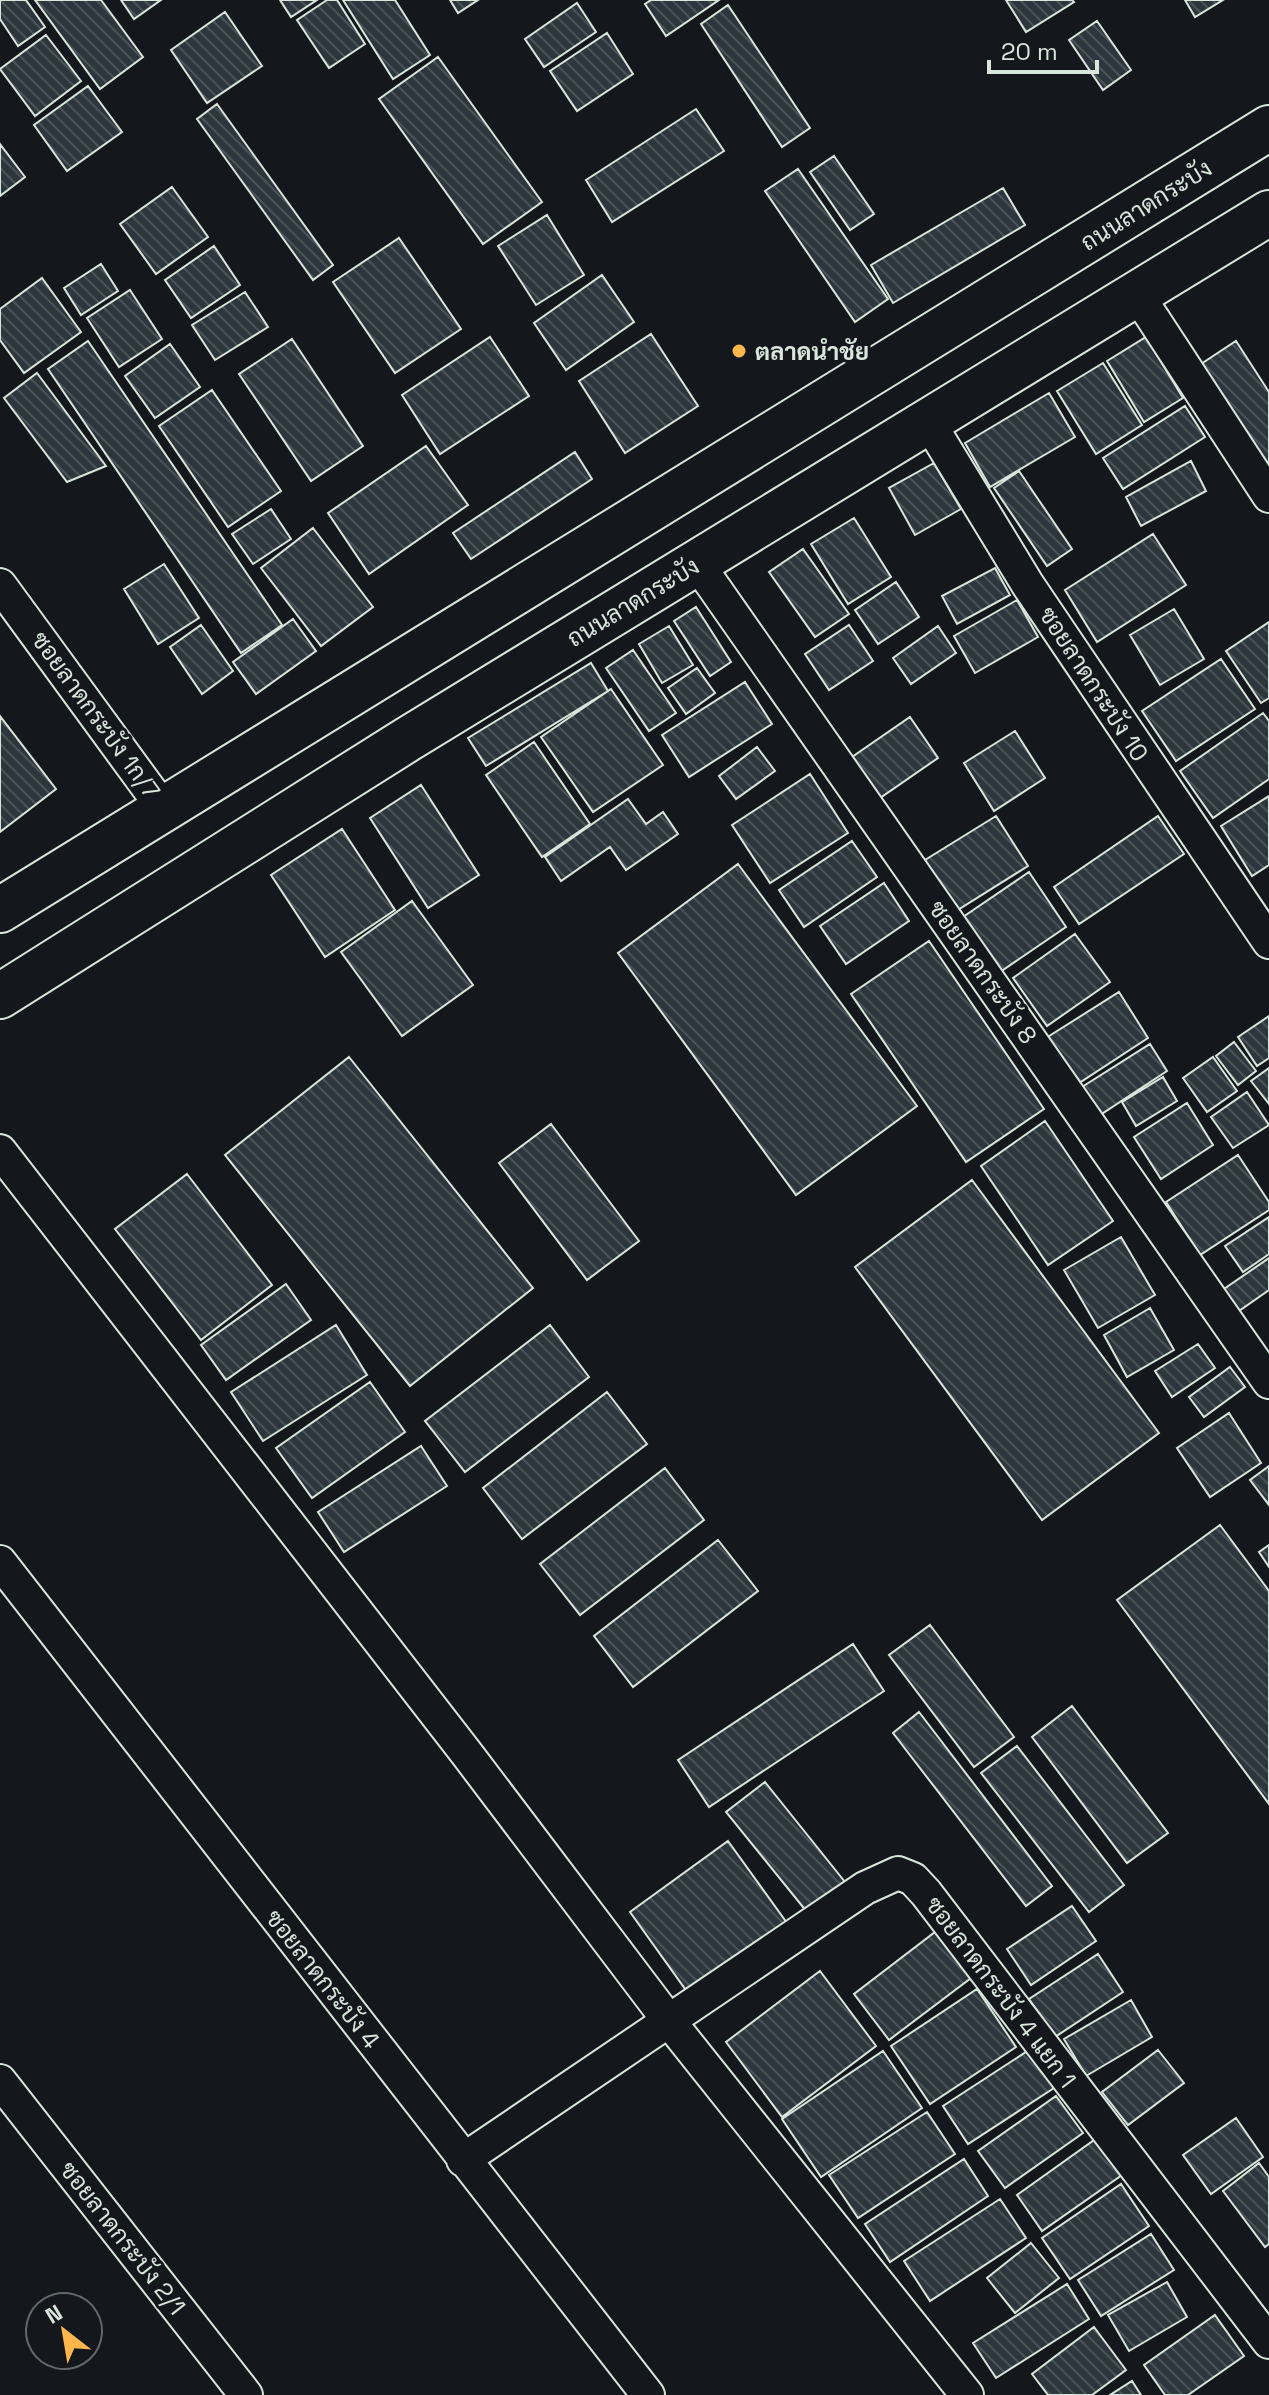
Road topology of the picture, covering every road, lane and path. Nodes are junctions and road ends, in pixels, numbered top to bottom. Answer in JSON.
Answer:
{"nodes":[{"id":1,"x":1269,"y":128,"type":"edge"},
{"id":2,"x":1269,"y":213,"type":"edge"},
{"id":3,"x":1137,"y":294,"type":"junction"},
{"id":4,"x":928,"y":421,"type":"junction"},
{"id":5,"x":1269,"y":496,"type":"edge"},
{"id":6,"x":697,"y":563,"type":"junction"},
{"id":7,"x":0,"y":585,"type":"edge"},
{"id":8,"x":163,"y":808,"type":"junction"},
{"id":9,"x":5,"y":898,"type":"edge"},
{"id":10,"x":1269,"y":942,"type":"edge"},
{"id":11,"x":0,"y":996,"type":"edge"},
{"id":12,"x":0,"y":1151,"type":"edge"},
{"id":13,"x":1269,"y":1382,"type":"edge"},
{"id":14,"x":0,"y":1562,"type":"edge"},
{"id":15,"x":669,"y":2021,"type":"junction"},
{"id":16,"x":0,"y":2081,"type":"edge"},
{"id":17,"x":463,"y":2160,"type":"junction"},
{"id":18,"x":1269,"y":2342,"type":"edge"},
{"id":19,"x":246,"y":2395,"type":"edge"},
{"id":20,"x":648,"y":2395,"type":"edge"},
{"id":21,"x":967,"y":2395,"type":"edge"}],
"edges":[{"from":1,"to":8,"type":"main road","name":"ถนนลาดกระบัง"},
{"from":2,"to":3,"type":"main road","name":"ถนนลาดกระบัง"},
{"from":3,"to":4,"type":"main road","name":"ถนนลาดกระบัง"},
{"from":3,"to":5,"type":"street"},
{"from":4,"to":6,"type":"main road","name":"ถนนลาดกระบัง"},
{"from":4,"to":10,"type":"street","name":"ซอยลาดกระบัง 10"},
{"from":6,"to":11,"type":"main road","name":"ถนนลาดกระบัง"},
{"from":6,"to":13,"type":"street","name":"ซอยลาดกระบัง 8"},
{"from":7,"to":8,"type":"street","name":"ซอยลาดกระบัง 1ก/7"},
{"from":8,"to":9,"type":"main road","name":"ถนนลาดกระบัง"},
{"from":12,"to":15,"type":"street"},
{"from":14,"to":17,"type":"street","name":"ซอยลาดกระบัง 4"},
{"from":15,"to":17,"type":"street","name":"ซอยลาดกระบัง 4 แยก 1"},
{"from":15,"to":18,"type":"street","name":"ซอยลาดกระบัง 4 แยก 1"},
{"from":15,"to":21,"type":"street"},
{"from":16,"to":19,"type":"street","name":"ซอยลาดกระบัง 2/1"},
{"from":17,"to":20,"type":"street","name":"ซอยลาดกระบัง 4"}]}
